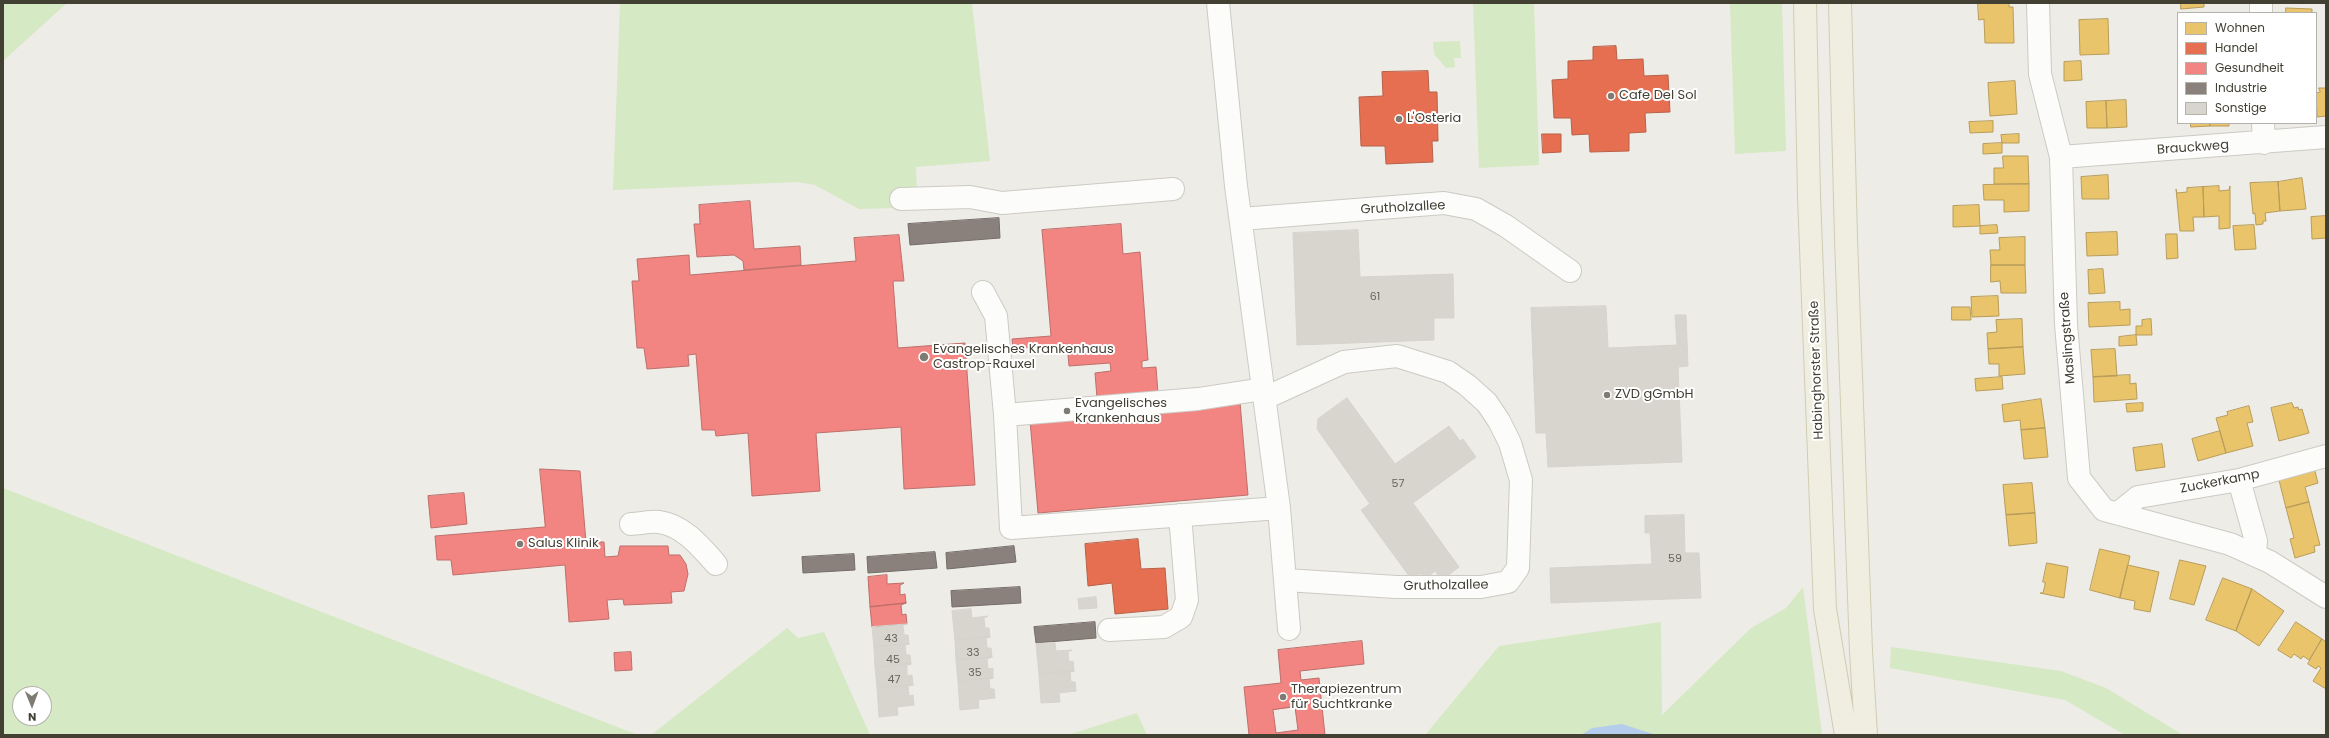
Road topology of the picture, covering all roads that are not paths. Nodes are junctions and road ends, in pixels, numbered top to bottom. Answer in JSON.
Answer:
{"nodes":[{"id":1,"x":1218,"y":3,"type":"edge"},
{"id":2,"x":1805,"y":3,"type":"edge"},
{"id":3,"x":1840,"y":3,"type":"edge"},
{"id":4,"x":2038,"y":3,"type":"edge"},
{"id":5,"x":2263,"y":133,"type":"edge"},
{"id":6,"x":2326,"y":137,"type":"edge"},
{"id":7,"x":2061,"y":157,"type":"junction"},
{"id":8,"x":1173,"y":189,"type":"dead end"},
{"id":9,"x":901,"y":199,"type":"dead end"},
{"id":10,"x":1241,"y":219,"type":"junction"},
{"id":11,"x":1570,"y":271,"type":"dead end"},
{"id":12,"x":983,"y":292,"type":"dead end"},
{"id":13,"x":1264,"y":393,"type":"junction"},
{"id":14,"x":1005,"y":415,"type":"junction"},
{"id":15,"x":2326,"y":456,"type":"edge"},
{"id":16,"x":2239,"y":480,"type":"junction"},
{"id":17,"x":1279,"y":508,"type":"junction"},
{"id":18,"x":2118,"y":513,"type":"junction"},
{"id":19,"x":1180,"y":515,"type":"junction"},
{"id":20,"x":631,"y":524,"type":"dead end"},
{"id":21,"x":2255,"y":554,"type":"junction"},
{"id":22,"x":716,"y":564,"type":"dead end"},
{"id":23,"x":1286,"y":580,"type":"junction"},
{"id":24,"x":2326,"y":597,"type":"edge"},
{"id":25,"x":1290,"y":629,"type":"dead end"},
{"id":26,"x":1109,"y":630,"type":"dead end"},
{"id":27,"x":1846,"y":735,"type":"edge"},
{"id":28,"x":1866,"y":735,"type":"edge"}],
"edges":[{"from":1,"to":10,"type":"street"},
{"from":2,"to":27,"type":"main road","name":"Habinghorster Straße"},
{"from":3,"to":28,"type":"main road"},
{"from":4,"to":7,"type":"street","name":"Maslingstraße"},
{"from":5,"to":6,"type":"street","name":"Brauckweg"},
{"from":5,"to":7,"type":"street","name":"Brauckweg"},
{"from":7,"to":18,"type":"street","name":"Maslingstraße"},
{"from":8,"to":9,"type":"street"},
{"from":10,"to":11,"type":"street","name":"Grutholzallee"},
{"from":10,"to":13,"type":"street"},
{"from":12,"to":14,"type":"street"},
{"from":13,"to":14,"type":"street","name":"Grutholzallee"},
{"from":13,"to":17,"type":"street"},
{"from":13,"to":23,"type":"street","name":"Grutholzallee"},
{"from":14,"to":19,"type":"street"},
{"from":15,"to":16,"type":"street","name":"Zuckerkamp"},
{"from":16,"to":18,"type":"street","name":"Zuckerkamp"},
{"from":16,"to":21,"type":"street"},
{"from":17,"to":19,"type":"street"},
{"from":17,"to":23,"type":"street"},
{"from":18,"to":21,"type":"street","name":"Maslingstraße"},
{"from":19,"to":26,"type":"street"},
{"from":20,"to":22,"type":"street"},
{"from":21,"to":24,"type":"street","name":"Maslingstraße"},
{"from":23,"to":25,"type":"street"}]}
